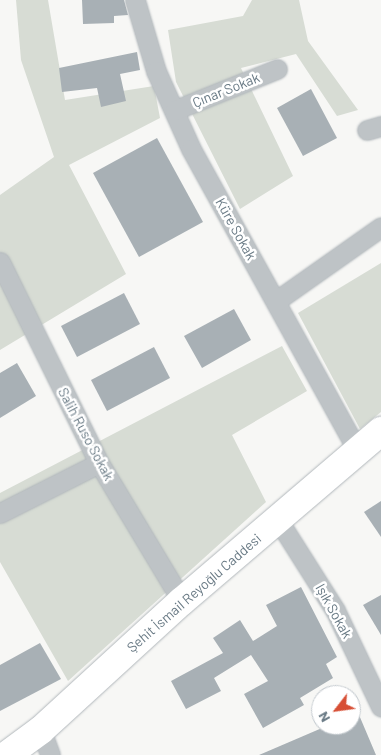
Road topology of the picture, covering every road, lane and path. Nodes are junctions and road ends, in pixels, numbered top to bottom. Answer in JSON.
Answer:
{"nodes":[{"id":1,"x":134,"y":0,"type":"edge"},
{"id":2,"x":276,"y":69,"type":"dead end"},
{"id":3,"x":174,"y":110,"type":"junction"},
{"id":4,"x":381,"y":227,"type":"edge"},
{"id":5,"x":0,"y":262,"type":"edge"},
{"id":6,"x":276,"y":301,"type":"junction"},
{"id":7,"x":381,"y":431,"type":"edge"},
{"id":8,"x":357,"y":450,"type":"junction"},
{"id":9,"x":100,"y":463,"type":"junction"},
{"id":10,"x":0,"y":513,"type":"edge"},
{"id":11,"x":278,"y":520,"type":"junction"},
{"id":12,"x":182,"y":601,"type":"junction"},
{"id":13,"x":381,"y":707,"type":"edge"},
{"id":14,"x":45,"y":743,"type":"edge"},
{"id":15,"x":7,"y":755,"type":"edge"}],
"edges":[{"from":1,"to":3,"type":"street","name":"Küre Sokak"},
{"from":2,"to":3,"type":"street","name":"Çınar Sokak"},
{"from":3,"to":6,"type":"street","name":"Küre Sokak"},
{"from":4,"to":6,"type":"street"},
{"from":5,"to":9,"type":"street","name":"Salih Ruso Sokak"},
{"from":6,"to":8,"type":"street","name":"Küre Sokak"},
{"from":7,"to":8,"type":"street","name":"Şehit İsmail Reyoğlu Caddesi"},
{"from":8,"to":11,"type":"street","name":"Şehit İsmail Reyoğlu Caddesi"},
{"from":9,"to":10,"type":"street"},
{"from":9,"to":12,"type":"street","name":"Salih Ruso Sokak"},
{"from":11,"to":12,"type":"street","name":"Şehit İsmail Reyoğlu Caddesi"},
{"from":11,"to":13,"type":"street","name":"Işık Sokak"},
{"from":12,"to":14,"type":"street","name":"Şehit İsmail Reyoğlu Caddesi"},
{"from":14,"to":15,"type":"street","name":"Şehit İsmail Reyoğlu Caddesi"}]}
